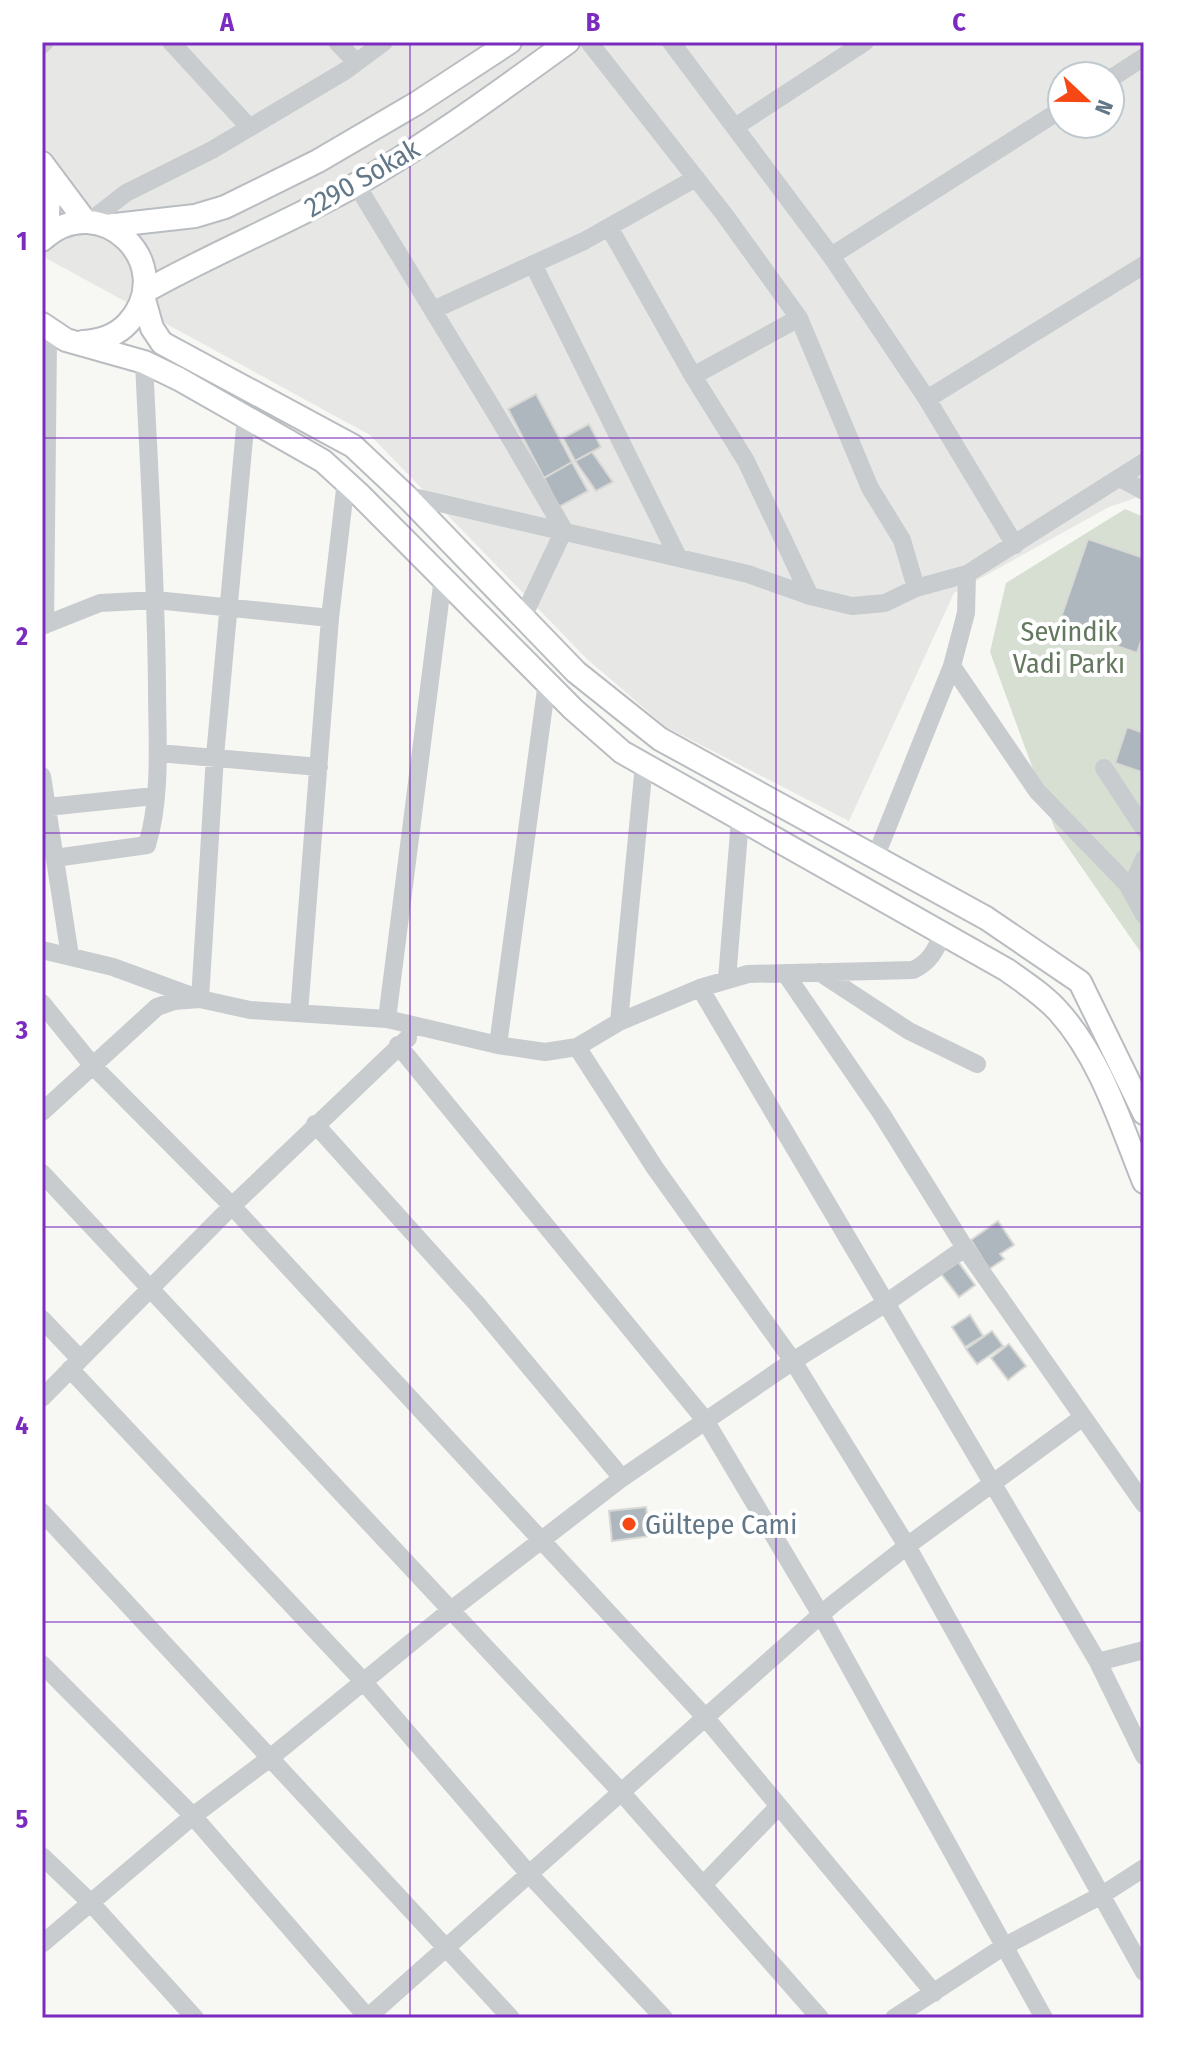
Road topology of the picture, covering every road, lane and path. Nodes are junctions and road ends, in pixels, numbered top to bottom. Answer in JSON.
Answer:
{"nodes":[{"id":1,"x":171,"y":42,"type":"edge"},
{"id":2,"x":337,"y":42,"type":"edge"},
{"id":3,"x":384,"y":42,"type":"edge"},
{"id":4,"x":510,"y":42,"type":"edge"},
{"id":5,"x":568,"y":42,"type":"edge"},
{"id":6,"x":589,"y":42,"type":"edge"},
{"id":7,"x":671,"y":42,"type":"edge"},
{"id":8,"x":865,"y":42,"type":"edge"},
{"id":9,"x":1144,"y":57,"type":"edge"},
{"id":10,"x":356,"y":62,"type":"junction"},
{"id":11,"x":1126,"y":69,"type":"edge"},
{"id":12,"x":1046,"y":119,"type":"edge"},
{"id":13,"x":249,"y":127,"type":"junction"},
{"id":14,"x":735,"y":127,"type":"junction"},
{"id":15,"x":42,"y":163,"type":"edge"},
{"id":16,"x":42,"y":172,"type":"edge"},
{"id":17,"x":696,"y":178,"type":"junction"},
{"id":18,"x":356,"y":184,"type":"junction"},
{"id":19,"x":94,"y":223,"type":"junction"},
{"id":20,"x":609,"y":227,"type":"junction"},
{"id":21,"x":44,"y":238,"type":"edge"},
{"id":22,"x":831,"y":256,"type":"junction"},
{"id":23,"x":533,"y":264,"type":"junction"},
{"id":24,"x":1144,"y":265,"type":"edge"},
{"id":25,"x":144,"y":294,"type":"junction"},
{"id":26,"x":433,"y":310,"type":"junction"},
{"id":27,"x":799,"y":318,"type":"junction"},
{"id":28,"x":44,"y":334,"type":"edge"},
{"id":29,"x":76,"y":342,"type":"junction"},
{"id":30,"x":144,"y":362,"type":"junction"},
{"id":31,"x":693,"y":376,"type":"junction"},
{"id":32,"x":927,"y":399,"type":"junction"},
{"id":33,"x":246,"y":417,"type":"junction"},
{"id":34,"x":1144,"y":462,"type":"edge"},
{"id":35,"x":1120,"y":478,"type":"junction"},
{"id":36,"x":346,"y":481,"type":"junction"},
{"id":37,"x":1144,"y":491,"type":"edge"},
{"id":38,"x":405,"y":495,"type":"junction"},
{"id":39,"x":564,"y":530,"type":"junction"},
{"id":40,"x":1015,"y":545,"type":"junction"},
{"id":41,"x":678,"y":557,"type":"junction"},
{"id":42,"x":967,"y":574,"type":"junction"},
{"id":43,"x":443,"y":578,"type":"junction"},
{"id":44,"x":916,"y":588,"type":"junction"},
{"id":45,"x":810,"y":596,"type":"junction"},
{"id":46,"x":156,"y":600,"type":"junction"},
{"id":47,"x":227,"y":607,"type":"junction"},
{"id":48,"x":523,"y":617,"type":"junction"},
{"id":49,"x":330,"y":618,"type":"junction"},
{"id":50,"x":43,"y":626,"type":"edge"},
{"id":51,"x":952,"y":666,"type":"junction"},
{"id":52,"x":547,"y":682,"type":"junction"},
{"id":53,"x":158,"y":753,"type":"junction"},
{"id":54,"x":215,"y":756,"type":"junction"},
{"id":55,"x":644,"y":765,"type":"junction"},
{"id":56,"x":319,"y":767,"type":"junction"},
{"id":57,"x":1104,"y":768,"type":"dead end"},
{"id":58,"x":42,"y":776,"type":"edge"},
{"id":59,"x":154,"y":796,"type":"junction"},
{"id":60,"x":47,"y":807,"type":"junction"},
{"id":61,"x":740,"y":820,"type":"junction"},
{"id":62,"x":1144,"y":829,"type":"edge"},
{"id":63,"x":55,"y":858,"type":"junction"},
{"id":64,"x":875,"y":858,"type":"junction"},
{"id":65,"x":1144,"y":859,"type":"edge"},
{"id":66,"x":1130,"y":890,"type":"junction"},
{"id":67,"x":1144,"y":915,"type":"edge"},
{"id":68,"x":943,"y":934,"type":"junction"},
{"id":69,"x":42,"y":950,"type":"edge"},
{"id":70,"x":70,"y":956,"type":"junction"},
{"id":71,"x":819,"y":972,"type":"junction"},
{"id":72,"x":785,"y":973,"type":"junction"},
{"id":73,"x":727,"y":979,"type":"junction"},
{"id":74,"x":700,"y":988,"type":"junction"},
{"id":75,"x":200,"y":999,"type":"junction"},
{"id":76,"x":42,"y":1003,"type":"edge"},
{"id":77,"x":299,"y":1013,"type":"junction"},
{"id":78,"x":387,"y":1019,"type":"junction"},
{"id":79,"x":619,"y":1022,"type":"junction"},
{"id":80,"x":422,"y":1028,"type":"junction"},
{"id":81,"x":398,"y":1045,"type":"junction"},
{"id":82,"x":498,"y":1045,"type":"junction"},
{"id":83,"x":577,"y":1047,"type":"junction"},
{"id":84,"x":977,"y":1064,"type":"dead end"},
{"id":85,"x":93,"y":1066,"type":"junction"},
{"id":86,"x":42,"y":1112,"type":"edge"},
{"id":87,"x":1144,"y":1113,"type":"edge"},
{"id":88,"x":315,"y":1124,"type":"junction"},
{"id":89,"x":42,"y":1173,"type":"edge"},
{"id":90,"x":1144,"y":1182,"type":"edge"},
{"id":91,"x":232,"y":1206,"type":"junction"},
{"id":92,"x":965,"y":1248,"type":"junction"},
{"id":93,"x":150,"y":1287,"type":"junction"},
{"id":94,"x":886,"y":1303,"type":"junction"},
{"id":95,"x":42,"y":1319,"type":"edge"},
{"id":96,"x":793,"y":1361,"type":"junction"},
{"id":97,"x":75,"y":1364,"type":"junction"},
{"id":98,"x":42,"y":1398,"type":"edge"},
{"id":99,"x":1083,"y":1417,"type":"junction"},
{"id":100,"x":705,"y":1420,"type":"junction"},
{"id":101,"x":622,"y":1478,"type":"junction"},
{"id":102,"x":993,"y":1483,"type":"junction"},
{"id":103,"x":1144,"y":1504,"type":"edge"},
{"id":104,"x":42,"y":1512,"type":"edge"},
{"id":105,"x":542,"y":1541,"type":"junction"},
{"id":106,"x":907,"y":1546,"type":"junction"},
{"id":107,"x":451,"y":1610,"type":"junction"},
{"id":108,"x":821,"y":1615,"type":"junction"},
{"id":109,"x":1144,"y":1650,"type":"edge"},
{"id":110,"x":1098,"y":1662,"type":"junction"},
{"id":111,"x":42,"y":1664,"type":"edge"},
{"id":112,"x":363,"y":1681,"type":"junction"},
{"id":113,"x":705,"y":1717,"type":"junction"},
{"id":114,"x":1144,"y":1756,"type":"edge"},
{"id":115,"x":270,"y":1758,"type":"junction"},
{"id":116,"x":621,"y":1792,"type":"junction"},
{"id":117,"x":779,"y":1806,"type":"junction"},
{"id":118,"x":193,"y":1816,"type":"junction"},
{"id":119,"x":42,"y":1856,"type":"edge"},
{"id":120,"x":1144,"y":1868,"type":"edge"},
{"id":121,"x":529,"y":1874,"type":"junction"},
{"id":122,"x":703,"y":1885,"type":"junction"},
{"id":123,"x":1102,"y":1895,"type":"junction"},
{"id":124,"x":90,"y":1902,"type":"junction"},
{"id":125,"x":42,"y":1944,"type":"edge"},
{"id":126,"x":1003,"y":1947,"type":"junction"},
{"id":127,"x":445,"y":1948,"type":"junction"},
{"id":128,"x":1144,"y":1972,"type":"edge"},
{"id":129,"x":934,"y":1993,"type":"junction"},
{"id":130,"x":195,"y":2018,"type":"edge"},
{"id":131,"x":368,"y":2018,"type":"edge"},
{"id":132,"x":511,"y":2018,"type":"edge"},
{"id":133,"x":664,"y":2018,"type":"edge"},
{"id":134,"x":820,"y":2018,"type":"edge"},
{"id":135,"x":894,"y":2018,"type":"edge"},
{"id":136,"x":1044,"y":2018,"type":"edge"}],
"edges":[{"from":1,"to":13,"type":"street"},
{"from":2,"to":10,"type":"street"},
{"from":3,"to":10,"type":"street"},
{"from":4,"to":19,"type":"main road","name":"2290 Sokak"},
{"from":5,"to":18,"type":"main road","name":"2290 Sokak"},
{"from":6,"to":17,"type":"street"},
{"from":7,"to":14,"type":"street"},
{"from":8,"to":14,"type":"street"},
{"from":9,"to":11,"type":"street"},
{"from":10,"to":13,"type":"street"},
{"from":12,"to":22,"type":"street"},
{"from":13,"to":19,"type":"street"},
{"from":14,"to":22,"type":"street"},
{"from":15,"to":19,"type":"main road"},
{"from":16,"to":21,"type":"main road"},
{"from":17,"to":20,"type":"street"},
{"from":17,"to":27,"type":"street"},
{"from":18,"to":25,"type":"main road","name":"2290 Sokak"},
{"from":18,"to":26,"type":"street"},
{"from":19,"to":21,"type":"main road","name":"2290 Sokak"},
{"from":19,"to":25,"type":"main road"},
{"from":20,"to":23,"type":"street"},
{"from":20,"to":31,"type":"street"},
{"from":22,"to":32,"type":"street"},
{"from":23,"to":26,"type":"street"},
{"from":23,"to":41,"type":"street"},
{"from":24,"to":32,"type":"street"},
{"from":25,"to":29,"type":"main road"},
{"from":25,"to":38,"type":"main road"},
{"from":26,"to":39,"type":"street"},
{"from":27,"to":31,"type":"street"},
{"from":27,"to":44,"type":"street"},
{"from":28,"to":29,"type":"main road"},
{"from":28,"to":50,"type":"street"},
{"from":29,"to":30,"type":"main road"},
{"from":30,"to":33,"type":"main road"},
{"from":30,"to":46,"type":"street"},
{"from":31,"to":45,"type":"street"},
{"from":32,"to":40,"type":"street"},
{"from":33,"to":36,"type":"main road"},
{"from":33,"to":47,"type":"street"},
{"from":34,"to":35,"type":"street"},
{"from":35,"to":37,"type":"street"},
{"from":35,"to":40,"type":"street"},
{"from":36,"to":43,"type":"main road"},
{"from":36,"to":49,"type":"street"},
{"from":38,"to":39,"type":"street"},
{"from":38,"to":48,"type":"main road"},
{"from":39,"to":41,"type":"street"},
{"from":39,"to":48,"type":"street"},
{"from":40,"to":42,"type":"street"},
{"from":41,"to":45,"type":"street"},
{"from":42,"to":44,"type":"street"},
{"from":42,"to":51,"type":"street"},
{"from":43,"to":52,"type":"main road"},
{"from":43,"to":78,"type":"street"},
{"from":44,"to":45,"type":"street"},
{"from":46,"to":47,"type":"street"},
{"from":46,"to":50,"type":"street"},
{"from":46,"to":53,"type":"street"},
{"from":47,"to":49,"type":"street"},
{"from":47,"to":54,"type":"street"},
{"from":48,"to":64,"type":"main road"},
{"from":49,"to":56,"type":"street"},
{"from":51,"to":64,"type":"street"},
{"from":51,"to":66,"type":"street"},
{"from":52,"to":55,"type":"main road"},
{"from":52,"to":82,"type":"street"},
{"from":53,"to":54,"type":"street"},
{"from":53,"to":59,"type":"street"},
{"from":54,"to":56,"type":"street"},
{"from":54,"to":75,"type":"street"},
{"from":55,"to":61,"type":"main road"},
{"from":55,"to":79,"type":"street"},
{"from":56,"to":77,"type":"street"},
{"from":57,"to":62,"type":"street"},
{"from":58,"to":60,"type":"street"},
{"from":59,"to":60,"type":"street"},
{"from":59,"to":63,"type":"street"},
{"from":60,"to":63,"type":"street"},
{"from":61,"to":68,"type":"main road"},
{"from":61,"to":73,"type":"street"},
{"from":63,"to":70,"type":"street"},
{"from":64,"to":87,"type":"main road"},
{"from":65,"to":66,"type":"street"},
{"from":66,"to":67,"type":"street"},
{"from":68,"to":71,"type":"street"},
{"from":68,"to":90,"type":"main road"},
{"from":69,"to":70,"type":"street"},
{"from":70,"to":75,"type":"street"},
{"from":71,"to":72,"type":"street"},
{"from":71,"to":84,"type":"street"},
{"from":72,"to":73,"type":"street"},
{"from":72,"to":92,"type":"street"},
{"from":73,"to":74,"type":"street"},
{"from":74,"to":79,"type":"street"},
{"from":74,"to":94,"type":"street"},
{"from":75,"to":77,"type":"street"},
{"from":75,"to":85,"type":"street"},
{"from":76,"to":85,"type":"street"},
{"from":77,"to":78,"type":"street"},
{"from":78,"to":80,"type":"street"},
{"from":79,"to":83,"type":"street"},
{"from":80,"to":81,"type":"street"},
{"from":80,"to":82,"type":"street"},
{"from":81,"to":88,"type":"street"},
{"from":81,"to":100,"type":"street"},
{"from":82,"to":83,"type":"street"},
{"from":83,"to":96,"type":"street"},
{"from":85,"to":86,"type":"street"},
{"from":85,"to":91,"type":"street"},
{"from":88,"to":91,"type":"street"},
{"from":88,"to":101,"type":"street"},
{"from":89,"to":93,"type":"street"},
{"from":91,"to":93,"type":"street"},
{"from":91,"to":105,"type":"street"},
{"from":92,"to":94,"type":"street"},
{"from":92,"to":99,"type":"street"},
{"from":93,"to":97,"type":"street"},
{"from":93,"to":107,"type":"street"},
{"from":94,"to":96,"type":"street"},
{"from":94,"to":102,"type":"street"},
{"from":95,"to":97,"type":"street"},
{"from":96,"to":100,"type":"street"},
{"from":96,"to":106,"type":"street"},
{"from":97,"to":98,"type":"street"},
{"from":97,"to":112,"type":"street"},
{"from":99,"to":102,"type":"street"},
{"from":99,"to":103,"type":"street"},
{"from":100,"to":101,"type":"street"},
{"from":100,"to":108,"type":"street"},
{"from":101,"to":105,"type":"street"},
{"from":102,"to":106,"type":"street"},
{"from":102,"to":110,"type":"street"},
{"from":104,"to":115,"type":"street"},
{"from":105,"to":107,"type":"street"},
{"from":105,"to":113,"type":"street"},
{"from":106,"to":108,"type":"street"},
{"from":106,"to":123,"type":"street"},
{"from":107,"to":112,"type":"street"},
{"from":107,"to":116,"type":"street"},
{"from":108,"to":113,"type":"street"},
{"from":108,"to":126,"type":"street"},
{"from":109,"to":110,"type":"street"},
{"from":110,"to":114,"type":"street"},
{"from":111,"to":118,"type":"street"},
{"from":112,"to":115,"type":"street"},
{"from":112,"to":121,"type":"street"},
{"from":113,"to":116,"type":"street"},
{"from":113,"to":117,"type":"street"},
{"from":115,"to":118,"type":"street"},
{"from":115,"to":127,"type":"street"},
{"from":116,"to":121,"type":"street"},
{"from":116,"to":122,"type":"street"},
{"from":117,"to":122,"type":"street"},
{"from":117,"to":129,"type":"street"},
{"from":118,"to":124,"type":"street"},
{"from":118,"to":131,"type":"street"},
{"from":119,"to":124,"type":"street"},
{"from":120,"to":123,"type":"street"},
{"from":121,"to":127,"type":"street"},
{"from":121,"to":133,"type":"street"},
{"from":122,"to":134,"type":"street"},
{"from":123,"to":126,"type":"street"},
{"from":123,"to":128,"type":"street"},
{"from":124,"to":125,"type":"street"},
{"from":124,"to":130,"type":"street"},
{"from":126,"to":129,"type":"street"},
{"from":126,"to":136,"type":"street"},
{"from":127,"to":131,"type":"street"},
{"from":127,"to":132,"type":"street"},
{"from":129,"to":135,"type":"street"}]}
